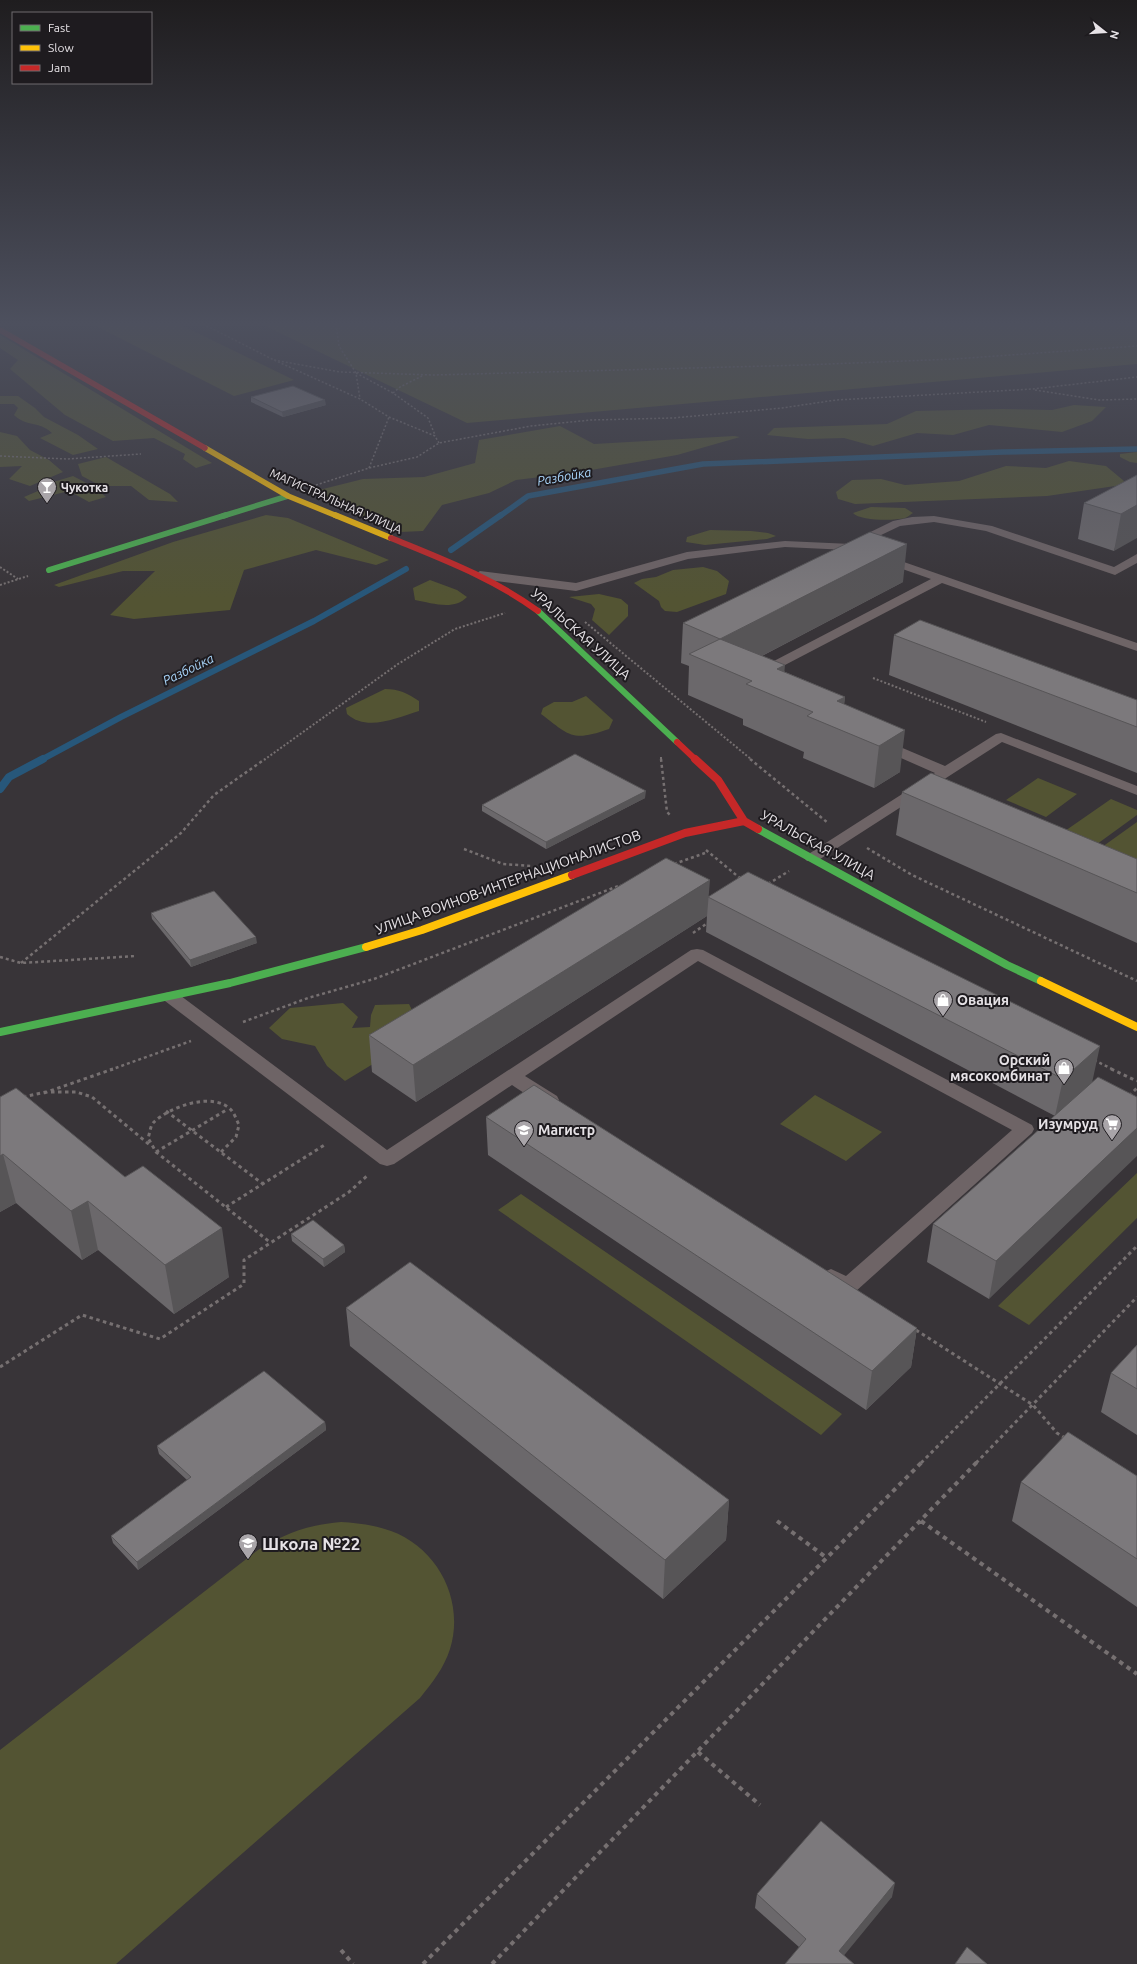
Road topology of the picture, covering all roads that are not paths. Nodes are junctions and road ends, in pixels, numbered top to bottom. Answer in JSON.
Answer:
{"nodes":[{"id":1,"x":149,"y":416,"type":"edge"},
{"id":2,"x":288,"y":496,"type":"junction"},
{"id":3,"x":848,"y":546,"type":"junction"},
{"id":4,"x":1137,"y":558,"type":"edge"},
{"id":5,"x":49,"y":570,"type":"road end"},
{"id":6,"x":480,"y":575,"type":"junction"},
{"id":7,"x":941,"y":579,"type":"junction"},
{"id":8,"x":1137,"y":647,"type":"edge"},
{"id":9,"x":764,"y":685,"type":"edge"},
{"id":10,"x":868,"y":738,"type":"edge"},
{"id":11,"x":946,"y":772,"type":"junction"},
{"id":12,"x":918,"y":790,"type":"junction"},
{"id":13,"x":1137,"y":791,"type":"edge"},
{"id":14,"x":932,"y":796,"type":"edge"},
{"id":15,"x":744,"y":821,"type":"junction"},
{"id":16,"x":812,"y":858,"type":"junction"},
{"id":17,"x":171,"y":998,"type":"junction"},
{"id":18,"x":1135,"y":1023,"type":"edge"},
{"id":19,"x":0,"y":1032,"type":"edge"},
{"id":20,"x":512,"y":1076,"type":"junction"},
{"id":21,"x":566,"y":1110,"type":"edge"},
{"id":22,"x":814,"y":1266,"type":"edge"}],
"edges":[{"from":1,"to":2,"type":"street","name":"МАГИСТРАЛЬНАЯ УЛИЦА"},
{"from":2,"to":5,"type":"street"},
{"from":2,"to":6,"type":"street","name":"МАГИСТРАЛЬНАЯ УЛИЦА"},
{"from":3,"to":4,"type":"lane"},
{"from":3,"to":6,"type":"lane"},
{"from":3,"to":7,"type":"lane"},
{"from":6,"to":15,"type":"street","name":"УРАЛЬСКАЯ УЛИЦА"},
{"from":7,"to":8,"type":"lane"},
{"from":7,"to":9,"type":"lane"},
{"from":10,"to":11,"type":"lane"},
{"from":11,"to":12,"type":"lane"},
{"from":11,"to":13,"type":"lane"},
{"from":12,"to":14,"type":"lane"},
{"from":12,"to":16,"type":"lane"},
{"from":15,"to":16,"type":"street","name":"УРАЛЬСКАЯ УЛИЦА"},
{"from":15,"to":17,"type":"street","name":"УЛИЦА ВОИНОВ-ИНТЕРНАЦИОНАЛИСТОВ"},
{"from":16,"to":18,"type":"street","name":"УРАЛЬСКАЯ УЛИЦА"},
{"from":17,"to":19,"type":"street","name":"УЛИЦА ВОИНОВ-ИНТЕРНАЦИОНАЛИСТОВ"},
{"from":17,"to":20,"type":"lane"},
{"from":20,"to":21,"type":"lane"},
{"from":20,"to":22,"type":"lane"}]}
